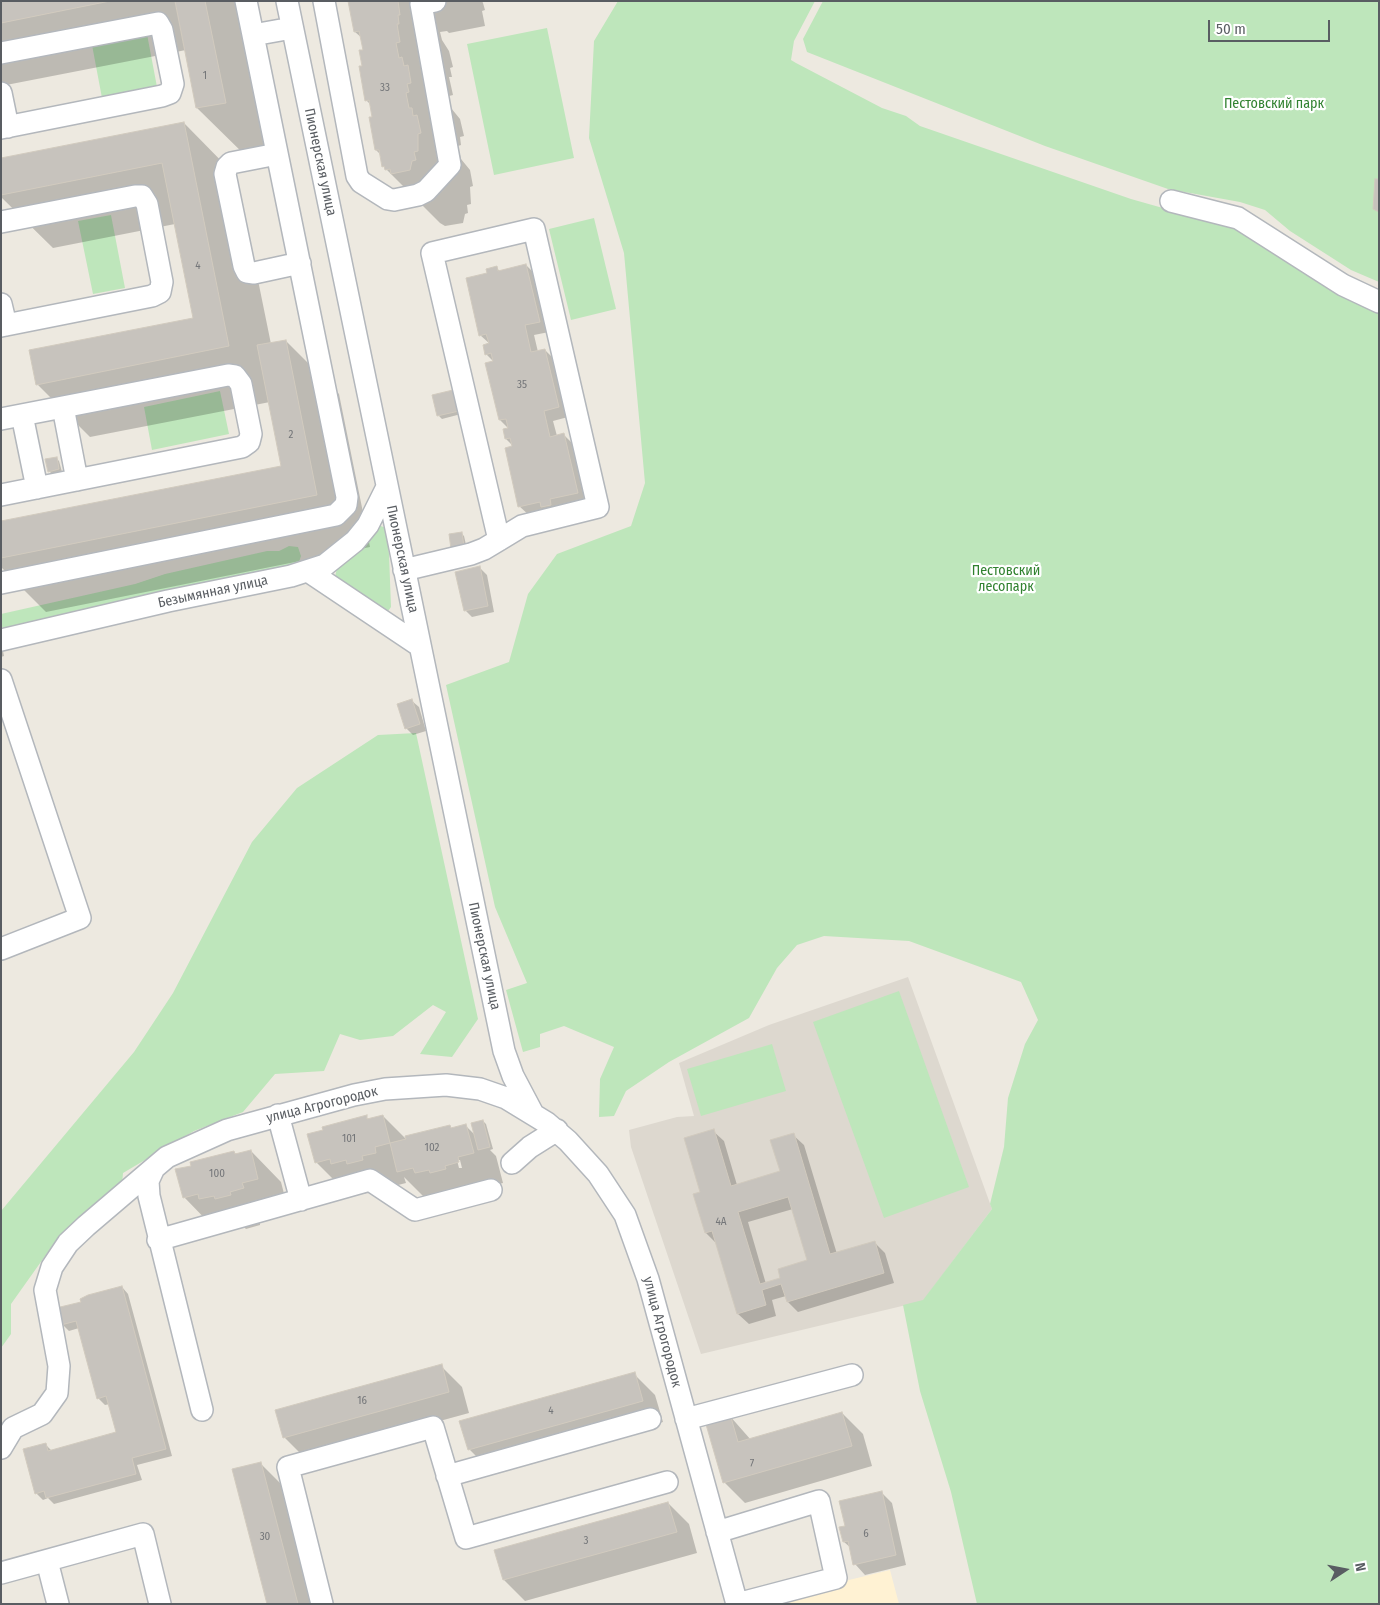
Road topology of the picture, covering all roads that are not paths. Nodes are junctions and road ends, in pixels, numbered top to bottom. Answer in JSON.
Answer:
{"nodes":[{"id":1,"x":246,"y":1,"type":"edge"},
{"id":2,"x":287,"y":1,"type":"edge"},
{"id":3,"x":324,"y":1,"type":"edge"},
{"id":4,"x":435,"y":1,"type":"edge"},
{"id":5,"x":292,"y":28,"type":"junction"},
{"id":6,"x":253,"y":36,"type":"junction"},
{"id":7,"x":1,"y":53,"type":"edge"},
{"id":8,"x":1,"y":93,"type":"edge"},
{"id":9,"x":5,"y":128,"type":"edge"},
{"id":10,"x":277,"y":154,"type":"junction"},
{"id":11,"x":1171,"y":201,"type":"dead end"},
{"id":12,"x":1,"y":222,"type":"edge"},
{"id":13,"x":300,"y":263,"type":"junction"},
{"id":14,"x":1379,"y":302,"type":"edge"},
{"id":15,"x":1,"y":304,"type":"edge"},
{"id":16,"x":3,"y":326,"type":"edge"},
{"id":17,"x":63,"y":407,"type":"junction"},
{"id":18,"x":22,"y":415,"type":"junction"},
{"id":19,"x":1,"y":419,"type":"edge"},
{"id":20,"x":77,"y":480,"type":"junction"},
{"id":21,"x":387,"y":487,"type":"junction"},
{"id":22,"x":37,"y":488,"type":"junction"},
{"id":23,"x":1,"y":495,"type":"edge"},
{"id":24,"x":499,"y":540,"type":"junction"},
{"id":25,"x":404,"y":570,"type":"junction"},
{"id":26,"x":308,"y":571,"type":"junction"},
{"id":27,"x":1,"y":583,"type":"edge"},
{"id":28,"x":1,"y":640,"type":"edge"},
{"id":29,"x":420,"y":646,"type":"junction"},
{"id":30,"x":1,"y":680,"type":"edge"},
{"id":31,"x":1,"y":949,"type":"edge"},
{"id":32,"x":532,"y":1112,"type":"junction"},
{"id":33,"x":278,"y":1115,"type":"junction"},
{"id":34,"x":557,"y":1130,"type":"junction"},
{"id":35,"x":512,"y":1163,"type":"dead end"},
{"id":36,"x":154,"y":1168,"type":"junction"},
{"id":37,"x":491,"y":1190,"type":"dead end"},
{"id":38,"x":301,"y":1200,"type":"junction"},
{"id":39,"x":158,"y":1240,"type":"junction"},
{"id":40,"x":852,"y":1376,"type":"dead end"},
{"id":41,"x":202,"y":1410,"type":"dead end"},
{"id":42,"x":650,"y":1419,"type":"dead end"},
{"id":43,"x":686,"y":1419,"type":"junction"},
{"id":44,"x":1,"y":1448,"type":"edge"},
{"id":45,"x":447,"y":1476,"type":"junction"},
{"id":46,"x":668,"y":1482,"type":"dead end"},
{"id":47,"x":717,"y":1532,"type":"junction"},
{"id":48,"x":47,"y":1561,"type":"junction"},
{"id":49,"x":1,"y":1573,"type":"edge"},
{"id":50,"x":58,"y":1604,"type":"edge"},
{"id":51,"x":160,"y":1604,"type":"edge"},
{"id":52,"x":322,"y":1604,"type":"edge"},
{"id":53,"x":737,"y":1604,"type":"edge"}],
"edges":[{"from":1,"to":6,"type":"street"},
{"from":2,"to":5,"type":"street","name":"Пионерская улица"},
{"from":3,"to":4,"type":"street"},
{"from":5,"to":6,"type":"street"},
{"from":5,"to":21,"type":"street","name":"Пионерская улица"},
{"from":6,"to":10,"type":"street"},
{"from":7,"to":9,"type":"street"},
{"from":8,"to":9,"type":"street"},
{"from":10,"to":13,"type":"street"},
{"from":10,"to":13,"type":"street"},
{"from":11,"to":14,"type":"street"},
{"from":12,"to":16,"type":"street"},
{"from":13,"to":27,"type":"street"},
{"from":15,"to":16,"type":"street"},
{"from":17,"to":18,"type":"street"},
{"from":17,"to":20,"type":"street"},
{"from":17,"to":20,"type":"street"},
{"from":18,"to":19,"type":"street"},
{"from":18,"to":22,"type":"street"},
{"from":20,"to":22,"type":"street"},
{"from":21,"to":25,"type":"street","name":"Пионерская улица"},
{"from":21,"to":26,"type":"street","name":"Безымянная улица"},
{"from":22,"to":23,"type":"street"},
{"from":24,"to":24,"type":"street"},
{"from":24,"to":25,"type":"street"},
{"from":25,"to":29,"type":"street","name":"Пионерская улица"},
{"from":26,"to":28,"type":"street","name":"Безымянная улица"},
{"from":26,"to":29,"type":"street"},
{"from":29,"to":32,"type":"street","name":"Пионерская улица"},
{"from":30,"to":31,"type":"street"},
{"from":32,"to":33,"type":"street","name":"улица Агрогородок"},
{"from":32,"to":34,"type":"street","name":"улица Агрогородок"},
{"from":33,"to":36,"type":"street","name":"улица Агрогородок"},
{"from":33,"to":38,"type":"street"},
{"from":34,"to":35,"type":"street"},
{"from":34,"to":43,"type":"street","name":"улица Агрогородок"},
{"from":36,"to":39,"type":"street"},
{"from":36,"to":44,"type":"street","name":"улица Агрогородок"},
{"from":37,"to":38,"type":"street"},
{"from":38,"to":39,"type":"street"},
{"from":39,"to":41,"type":"street"},
{"from":40,"to":43,"type":"street"},
{"from":42,"to":45,"type":"street"},
{"from":43,"to":47,"type":"street","name":"улица Агрогородок"},
{"from":45,"to":46,"type":"street"},
{"from":45,"to":52,"type":"street"},
{"from":47,"to":53,"type":"street","name":"улица Агрогородок"},
{"from":47,"to":53,"type":"street"},
{"from":48,"to":49,"type":"street"},
{"from":48,"to":50,"type":"street"},
{"from":48,"to":51,"type":"street"}]}
